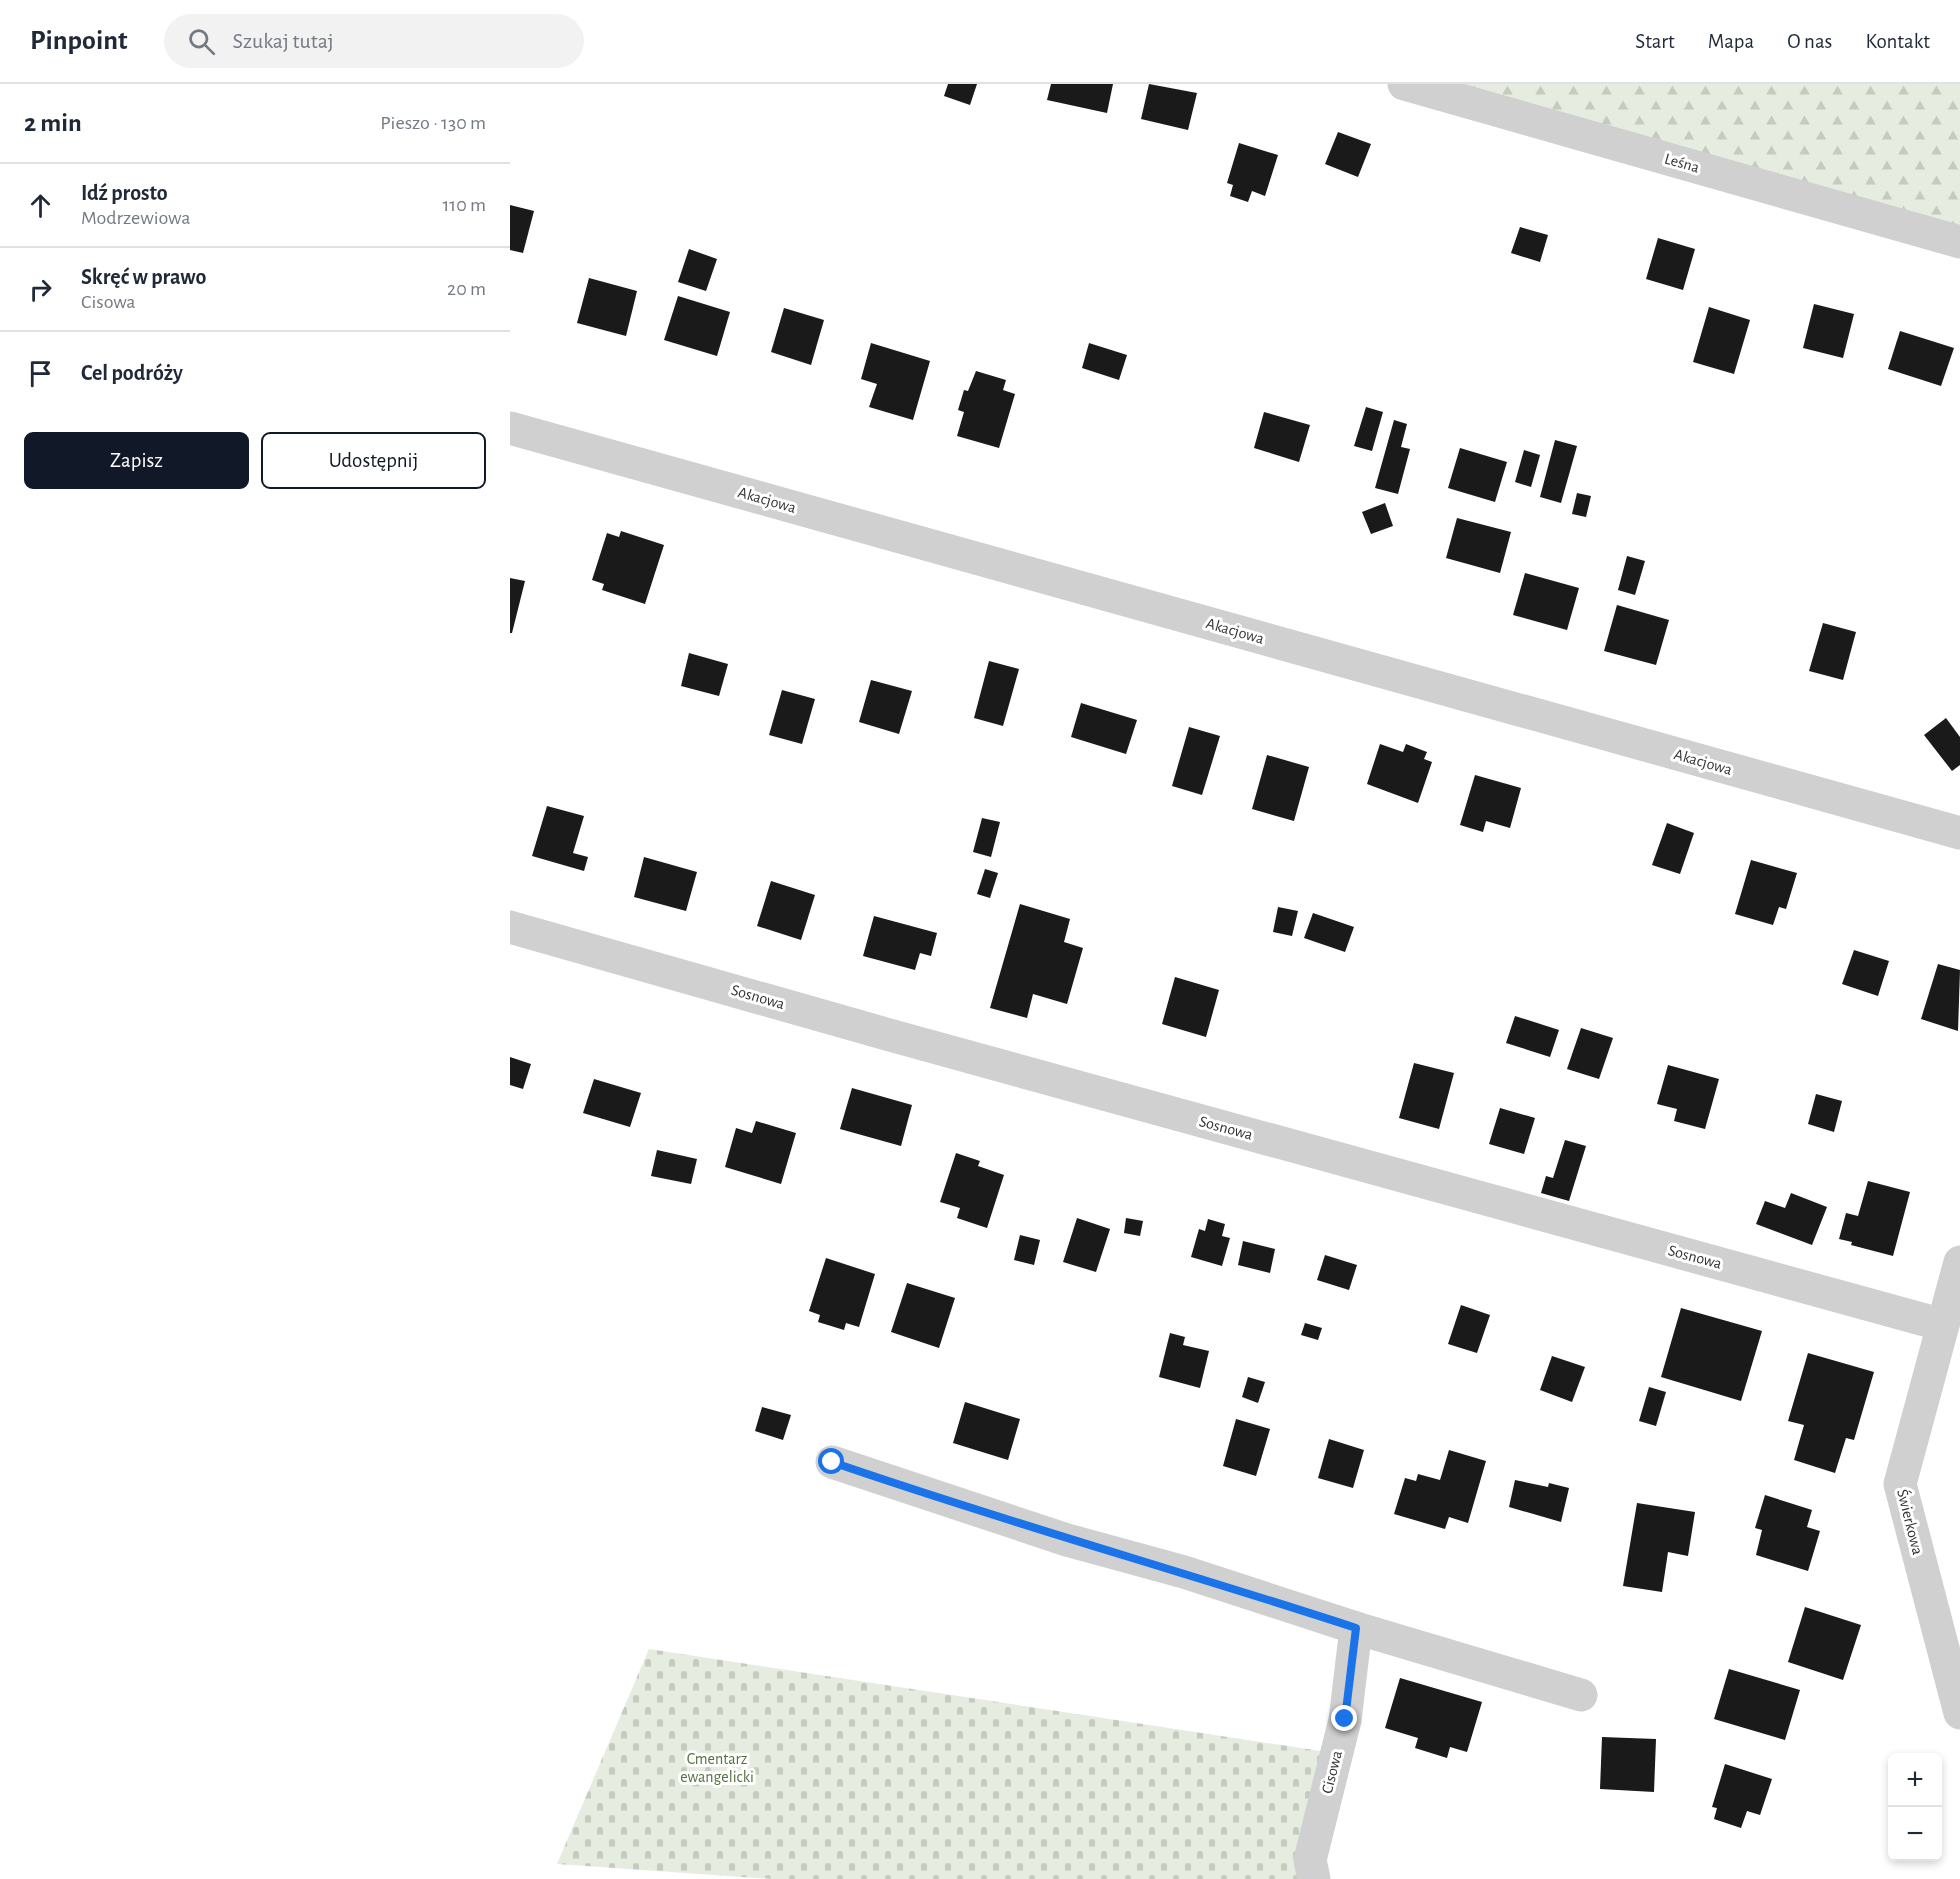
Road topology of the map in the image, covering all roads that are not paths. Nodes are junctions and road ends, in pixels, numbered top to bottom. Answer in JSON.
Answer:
{"nodes":[{"id":1,"x":1404,"y":84,"type":"edge"},
{"id":2,"x":1960,"y":242,"type":"edge"},
{"id":3,"x":510,"y":428,"type":"edge"},
{"id":4,"x":1960,"y":833,"type":"edge"},
{"id":5,"x":510,"y":927,"type":"edge"},
{"id":6,"x":1960,"y":1262,"type":"edge"},
{"id":7,"x":1943,"y":1325,"type":"junction"},
{"id":8,"x":832,"y":1462,"type":"dead end"},
{"id":9,"x":1356,"y":1628,"type":"junction"},
{"id":10,"x":1581,"y":1695,"type":"dead end"},
{"id":11,"x":1960,"y":1713,"type":"edge"},
{"id":12,"x":1314,"y":1879,"type":"edge"}],
"edges":[{"from":1,"to":2,"type":"street","name":"Leśna"},
{"from":3,"to":4,"type":"street","name":"Akacjowa"},
{"from":5,"to":7,"type":"street","name":"Sosnowa"},
{"from":6,"to":7,"type":"street","name":"Świerkowa"},
{"from":7,"to":11,"type":"street","name":"Świerkowa"},
{"from":8,"to":9,"type":"street"},
{"from":9,"to":10,"type":"street"},
{"from":9,"to":12,"type":"street","name":"Cisowa"}]}
